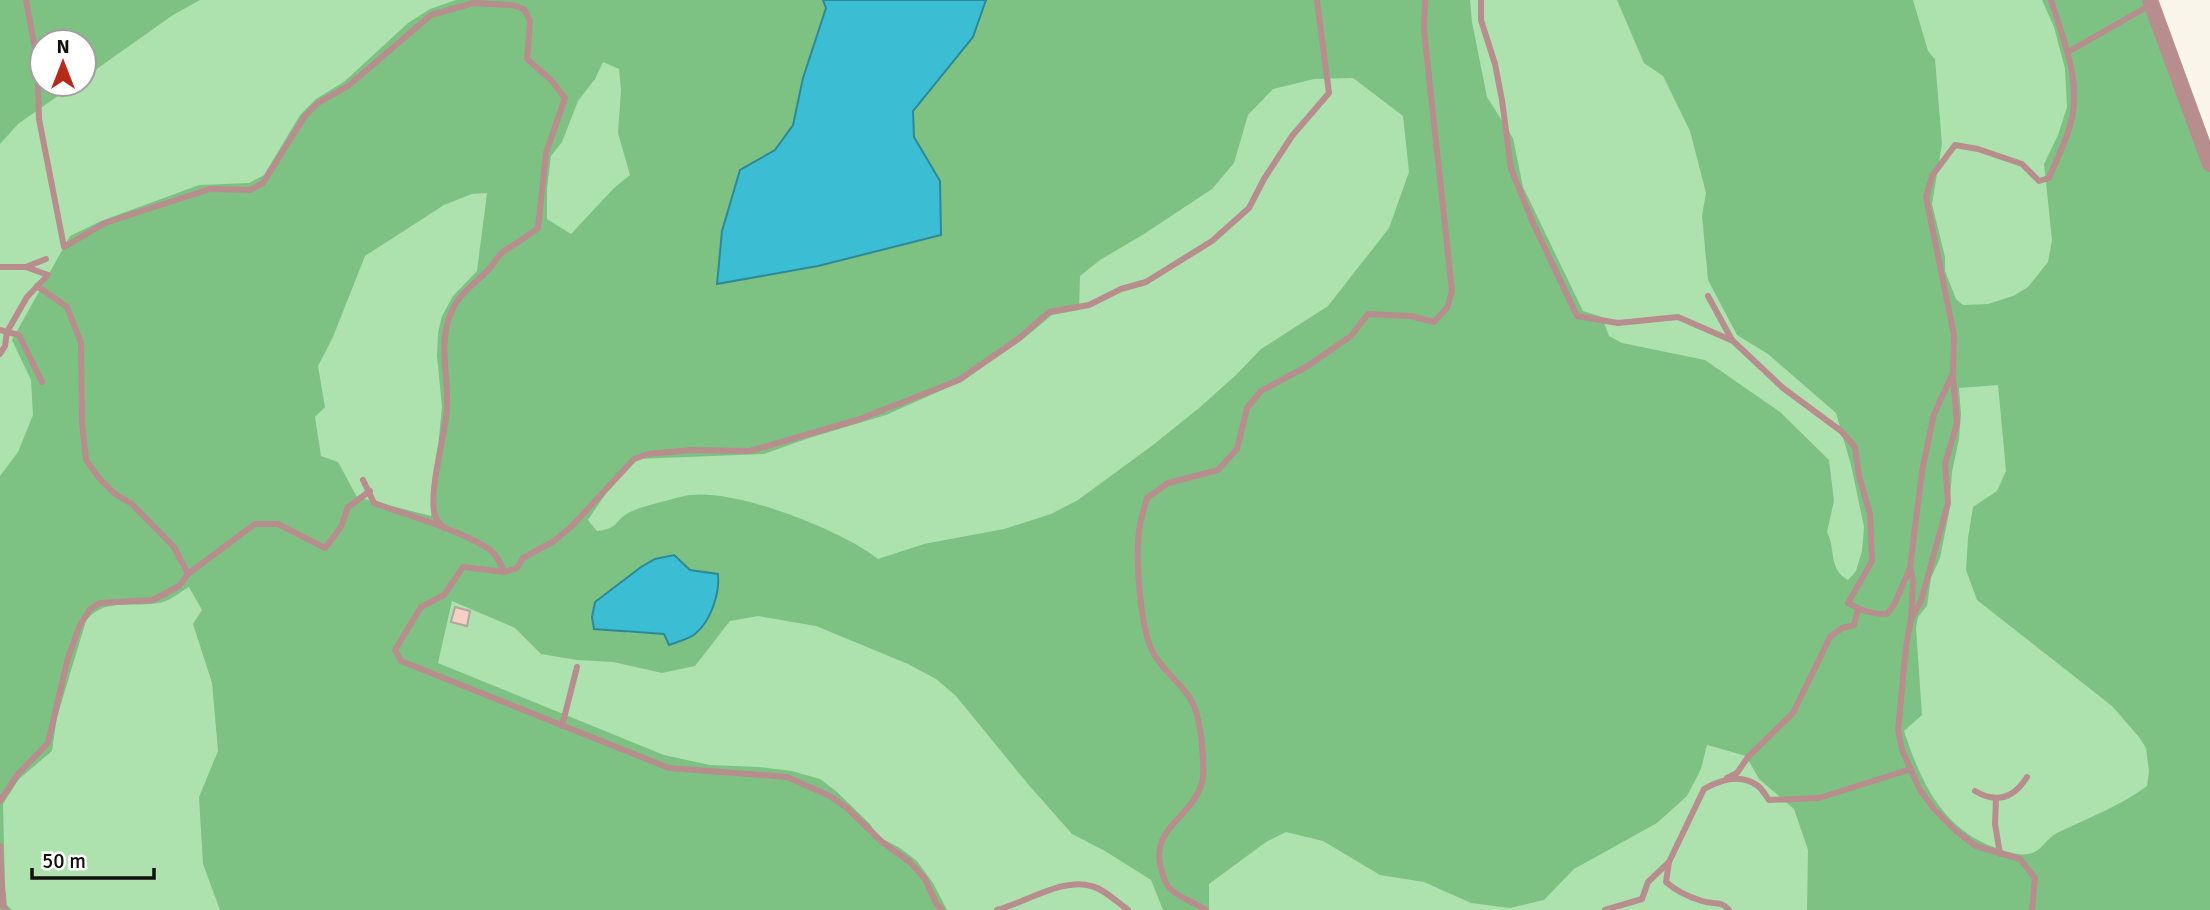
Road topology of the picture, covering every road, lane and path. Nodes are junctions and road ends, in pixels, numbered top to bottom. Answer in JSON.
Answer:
{"nodes":[{"id":1,"x":26,"y":0,"type":"edge"},
{"id":2,"x":1317,"y":0,"type":"edge"},
{"id":3,"x":1425,"y":0,"type":"edge"},
{"id":4,"x":1481,"y":0,"type":"edge"},
{"id":5,"x":2051,"y":0,"type":"edge"},
{"id":6,"x":2151,"y":2,"type":"edge"},
{"id":7,"x":2068,"y":52,"type":"junction"},
{"id":8,"x":2210,"y":164,"type":"edge"},
{"id":9,"x":46,"y":259,"type":"dead end"},
{"id":10,"x":0,"y":267,"type":"edge"},
{"id":11,"x":26,"y":267,"type":"junction"},
{"id":12,"x":37,"y":286,"type":"junction"},
{"id":13,"x":1708,"y":296,"type":"dead end"},
{"id":14,"x":4,"y":331,"type":"edge"},
{"id":15,"x":1733,"y":341,"type":"junction"},
{"id":16,"x":0,"y":354,"type":"edge"},
{"id":17,"x":1953,"y":373,"type":"junction"},
{"id":18,"x":42,"y":382,"type":"dead end"},
{"id":19,"x":363,"y":480,"type":"dead end"},
{"id":20,"x":370,"y":491,"type":"junction"},
{"id":21,"x":444,"y":528,"type":"junction"},
{"id":22,"x":1910,"y":568,"type":"junction"},
{"id":23,"x":505,"y":572,"type":"junction"},
{"id":24,"x":188,"y":574,"type":"junction"},
{"id":25,"x":1858,"y":609,"type":"junction"},
{"id":26,"x":1911,"y":619,"type":"junction"},
{"id":27,"x":577,"y":667,"type":"dead end"},
{"id":28,"x":562,"y":726,"type":"junction"},
{"id":29,"x":1911,"y":769,"type":"junction"},
{"id":30,"x":2027,"y":777,"type":"dead end"},
{"id":31,"x":1726,"y":778,"type":"junction"},
{"id":32,"x":1975,"y":791,"type":"dead end"},
{"id":33,"x":1996,"y":799,"type":"junction"},
{"id":34,"x":0,"y":801,"type":"edge"},
{"id":35,"x":0,"y":846,"type":"edge"},
{"id":36,"x":2000,"y":854,"type":"junction"},
{"id":37,"x":1669,"y":862,"type":"junction"},
{"id":38,"x":6,"y":910,"type":"edge"},
{"id":39,"x":942,"y":910,"type":"edge"},
{"id":40,"x":997,"y":910,"type":"edge"},
{"id":41,"x":1128,"y":910,"type":"edge"},
{"id":42,"x":1206,"y":910,"type":"edge"},
{"id":43,"x":1605,"y":910,"type":"edge"},
{"id":44,"x":1729,"y":910,"type":"edge"},
{"id":45,"x":2032,"y":910,"type":"edge"}],
"edges":[{"from":1,"to":21,"type":"lane"},
{"from":2,"to":23,"type":"lane"},
{"from":3,"to":42,"type":"lane"},
{"from":4,"to":15,"type":"lane"},
{"from":5,"to":7,"type":"lane"},
{"from":6,"to":7,"type":"lane"},
{"from":6,"to":8,"type":"street"},
{"from":7,"to":17,"type":"lane"},
{"from":9,"to":11,"type":"lane"},
{"from":10,"to":11,"type":"lane"},
{"from":11,"to":12,"type":"lane"},
{"from":12,"to":14,"type":"lane"},
{"from":12,"to":24,"type":"lane"},
{"from":13,"to":15,"type":"lane"},
{"from":14,"to":16,"type":"lane"},
{"from":14,"to":18,"type":"lane"},
{"from":15,"to":25,"type":"lane"},
{"from":17,"to":22,"type":"lane"},
{"from":17,"to":26,"type":"lane"},
{"from":19,"to":20,"type":"lane"},
{"from":20,"to":21,"type":"lane"},
{"from":20,"to":24,"type":"lane"},
{"from":21,"to":23,"type":"lane"},
{"from":22,"to":25,"type":"lane"},
{"from":22,"to":26,"type":"lane"},
{"from":23,"to":28,"type":"lane"},
{"from":24,"to":34,"type":"lane"},
{"from":25,"to":31,"type":"lane"},
{"from":26,"to":29,"type":"lane"},
{"from":27,"to":28,"type":"lane"},
{"from":28,"to":39,"type":"lane"},
{"from":29,"to":31,"type":"lane"},
{"from":29,"to":36,"type":"lane"},
{"from":30,"to":33,"type":"lane"},
{"from":31,"to":37,"type":"lane"},
{"from":32,"to":33,"type":"lane"},
{"from":33,"to":36,"type":"lane"},
{"from":35,"to":38,"type":"lane"},
{"from":36,"to":45,"type":"lane"},
{"from":37,"to":43,"type":"lane"},
{"from":37,"to":44,"type":"lane"},
{"from":40,"to":41,"type":"lane"}]}
